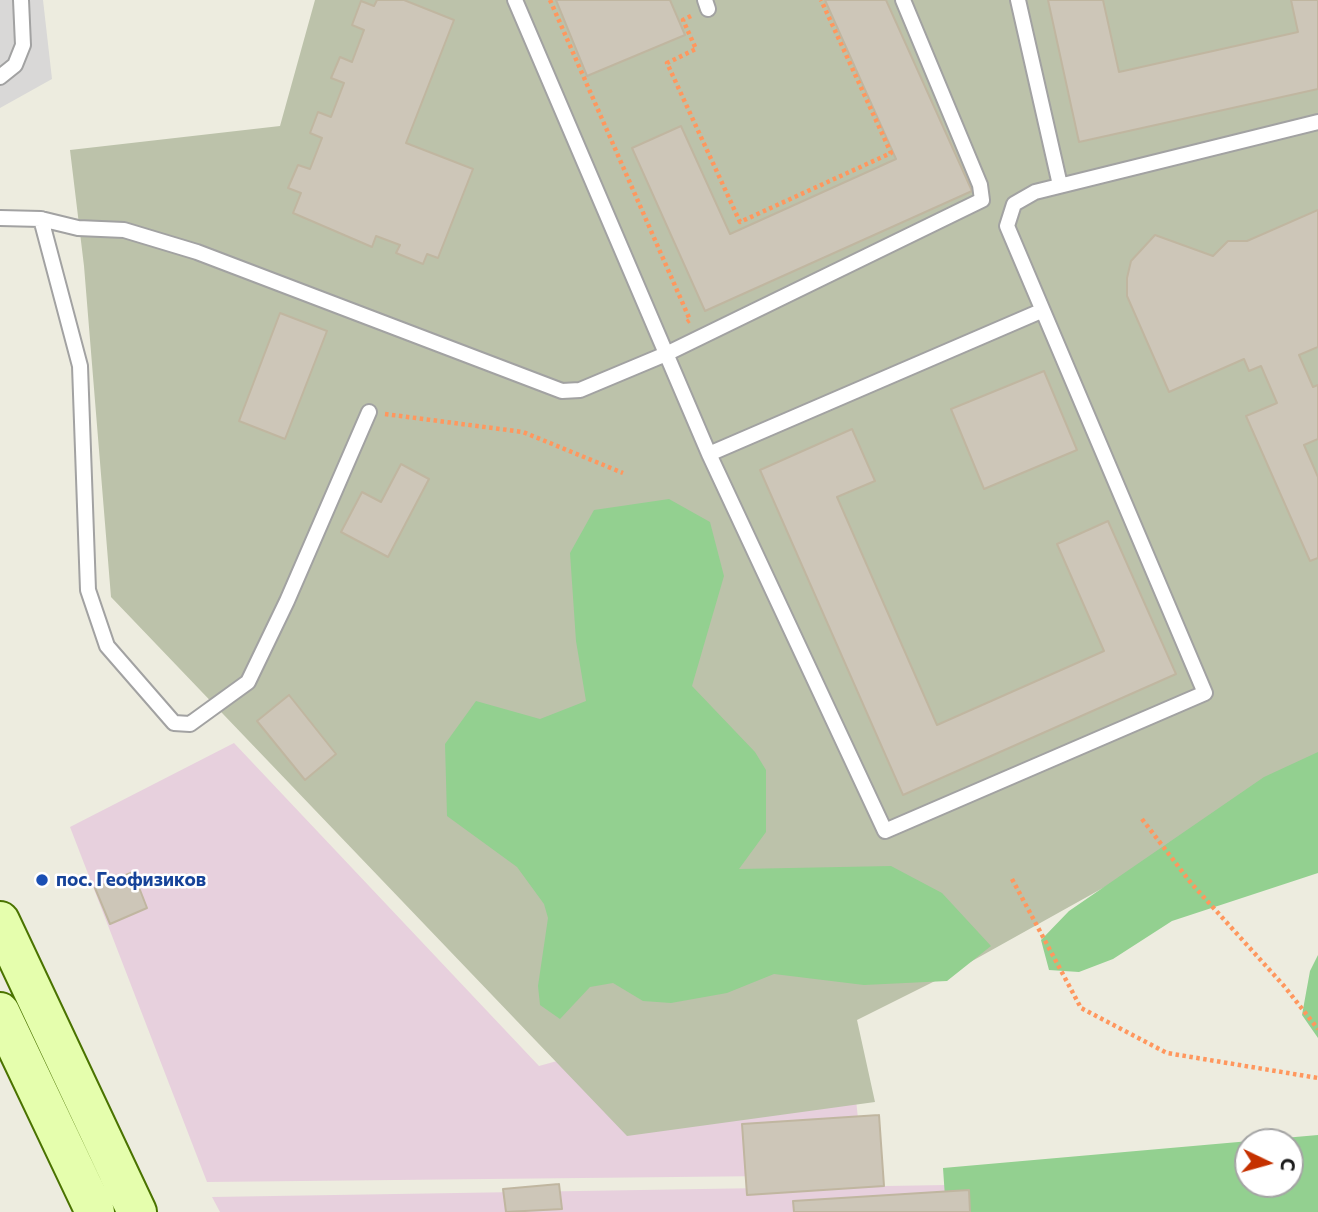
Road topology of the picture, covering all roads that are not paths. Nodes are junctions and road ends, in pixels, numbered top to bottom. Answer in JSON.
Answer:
{"nodes":[{"id":1,"x":21,"y":0,"type":"edge"},
{"id":2,"x":515,"y":0,"type":"edge"},
{"id":3,"x":903,"y":0,"type":"edge"},
{"id":4,"x":1018,"y":0,"type":"edge"},
{"id":5,"x":0,"y":77,"type":"edge"},
{"id":6,"x":1318,"y":122,"type":"edge"},
{"id":7,"x":1060,"y":185,"type":"junction"},
{"id":8,"x":0,"y":218,"type":"edge"},
{"id":9,"x":41,"y":219,"type":"junction"},
{"id":10,"x":1041,"y":311,"type":"junction"},
{"id":11,"x":666,"y":354,"type":"junction"},
{"id":12,"x":369,"y":412,"type":"road end"},
{"id":13,"x":709,"y":454,"type":"junction"},
{"id":14,"x":0,"y":921,"type":"edge"},
{"id":15,"x":0,"y":1012,"type":"edge"},
{"id":16,"x":95,"y":1212,"type":"edge"},
{"id":17,"x":137,"y":1212,"type":"edge"}],
"edges":[{"from":1,"to":5,"type":"lane"},
{"from":2,"to":11,"type":"lane"},
{"from":3,"to":11,"type":"lane"},
{"from":4,"to":7,"type":"lane"},
{"from":6,"to":7,"type":"lane"},
{"from":7,"to":10,"type":"lane"},
{"from":8,"to":9,"type":"lane"},
{"from":9,"to":11,"type":"lane"},
{"from":9,"to":12,"type":"lane"},
{"from":10,"to":13,"type":"lane"},
{"from":10,"to":13,"type":"lane"},
{"from":11,"to":13,"type":"lane"},
{"from":14,"to":17,"type":"main road"},
{"from":15,"to":16,"type":"main road"}]}
